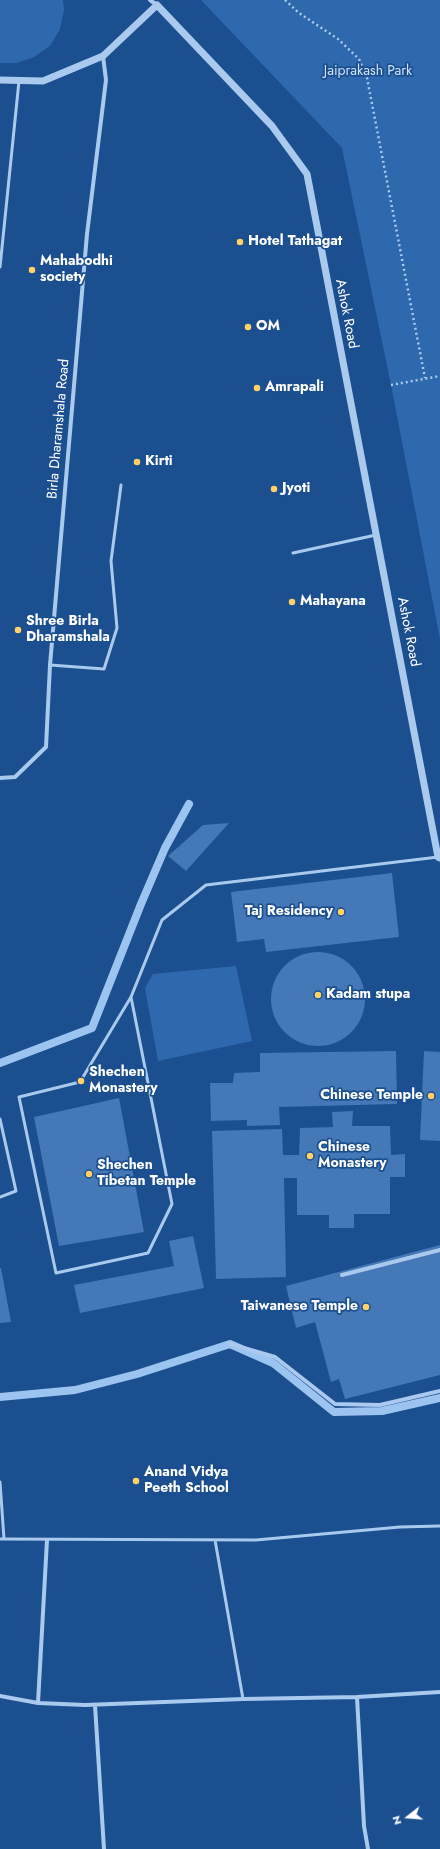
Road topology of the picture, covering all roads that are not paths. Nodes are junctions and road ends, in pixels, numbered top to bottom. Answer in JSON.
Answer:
{"nodes":[{"id":1,"x":150,"y":0,"type":"edge"},
{"id":2,"x":157,"y":5,"type":"junction"},
{"id":3,"x":103,"y":56,"type":"junction"},
{"id":4,"x":0,"y":80,"type":"edge"},
{"id":5,"x":19,"y":80,"type":"junction"},
{"id":6,"x":0,"y":267,"type":"edge"},
{"id":7,"x":120,"y":484,"type":"dead end"},
{"id":8,"x":376,"y":535,"type":"junction"},
{"id":9,"x":292,"y":553,"type":"dead end"},
{"id":10,"x":50,"y":665,"type":"junction"},
{"id":11,"x":0,"y":778,"type":"edge"},
{"id":12,"x":439,"y":857,"type":"edge"},
{"id":13,"x":131,"y":996,"type":"junction"},
{"id":14,"x":0,"y":1119,"type":"edge"},
{"id":15,"x":0,"y":1197,"type":"edge"},
{"id":16,"x":440,"y":1250,"type":"edge"},
{"id":17,"x":342,"y":1275,"type":"dead end"},
{"id":18,"x":230,"y":1344,"type":"dead end"},
{"id":19,"x":440,"y":1391,"type":"edge"},
{"id":20,"x":0,"y":1482,"type":"edge"},
{"id":21,"x":440,"y":1526,"type":"edge"},
{"id":22,"x":2,"y":1539,"type":"edge"},
{"id":23,"x":47,"y":1540,"type":"junction"},
{"id":24,"x":215,"y":1540,"type":"junction"},
{"id":25,"x":440,"y":1692,"type":"edge"},
{"id":26,"x":0,"y":1696,"type":"edge"},
{"id":27,"x":357,"y":1697,"type":"junction"},
{"id":28,"x":243,"y":1699,"type":"junction"},
{"id":29,"x":38,"y":1703,"type":"junction"},
{"id":30,"x":94,"y":1704,"type":"junction"},
{"id":31,"x":104,"y":1849,"type":"edge"},
{"id":32,"x":368,"y":1849,"type":"edge"}],
"edges":[{"from":1,"to":2,"type":"street"},
{"from":2,"to":3,"type":"street"},
{"from":2,"to":8,"type":"street","name":"Ashok Road"},
{"from":3,"to":5,"type":"street"},
{"from":3,"to":10,"type":"street","name":"Birla Dharamshala Road"},
{"from":4,"to":5,"type":"street"},
{"from":5,"to":6,"type":"lane"},
{"from":7,"to":10,"type":"lane"},
{"from":8,"to":9,"type":"lane"},
{"from":8,"to":12,"type":"street","name":"Ashok Road"},
{"from":10,"to":11,"type":"street","name":"Birla Dharamshala Road"},
{"from":12,"to":13,"type":"lane"},
{"from":13,"to":13,"type":"lane"},
{"from":14,"to":15,"type":"lane"},
{"from":16,"to":17,"type":"street"},
{"from":18,"to":19,"type":"street"},
{"from":20,"to":22,"type":"lane"},
{"from":21,"to":24,"type":"lane"},
{"from":22,"to":23,"type":"lane"},
{"from":23,"to":24,"type":"lane"},
{"from":23,"to":29,"type":"street"},
{"from":24,"to":28,"type":"lane"},
{"from":25,"to":27,"type":"street"},
{"from":26,"to":29,"type":"street"},
{"from":27,"to":28,"type":"street"},
{"from":27,"to":32,"type":"street"},
{"from":28,"to":30,"type":"street"},
{"from":29,"to":30,"type":"street"},
{"from":30,"to":31,"type":"street"}]}
